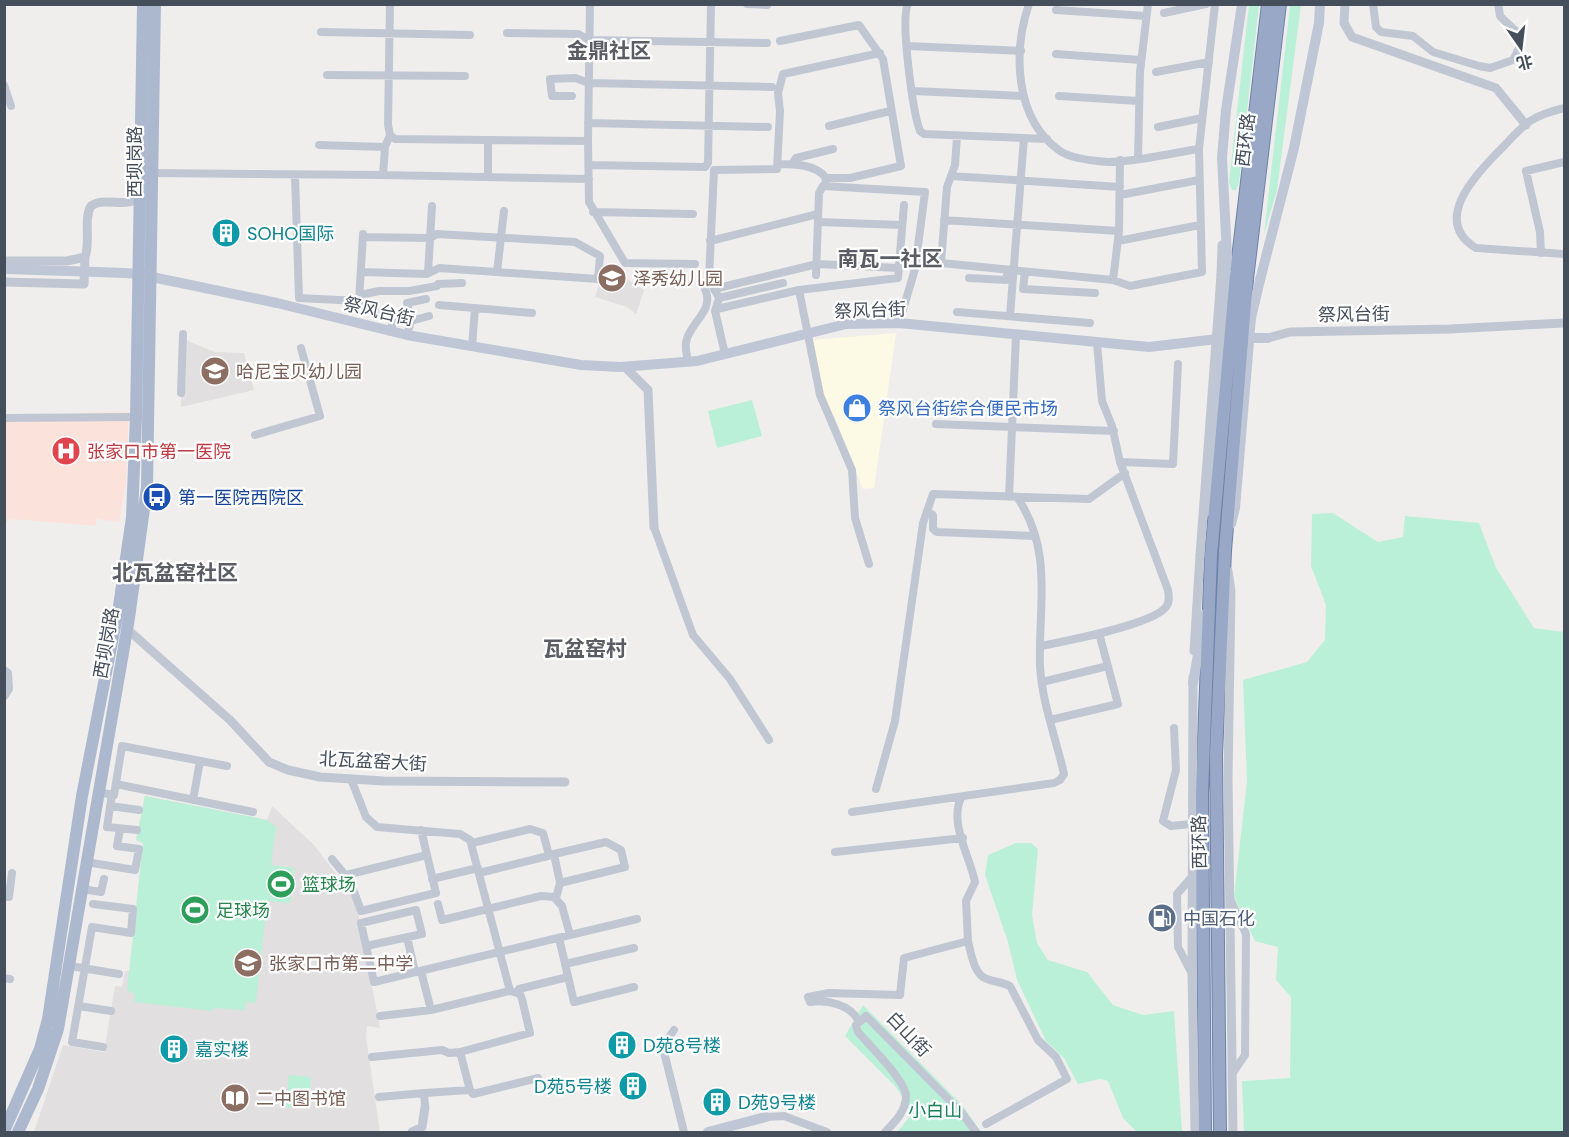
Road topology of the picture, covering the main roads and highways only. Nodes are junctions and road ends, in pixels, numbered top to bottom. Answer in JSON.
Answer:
{"nodes":[{"id":1,"x":143,"y":4,"type":"edge"},
{"id":2,"x":155,"y":4,"type":"edge"},
{"id":3,"x":1242,"y":4,"type":"edge"},
{"id":4,"x":1268,"y":4,"type":"edge"},
{"id":5,"x":1280,"y":4,"type":"edge"},
{"id":6,"x":1320,"y":4,"type":"edge"},
{"id":7,"x":4,"y":271,"type":"edge"},
{"id":8,"x":138,"y":276,"type":"junction"},
{"id":9,"x":1233,"y":276,"type":"junction"},
{"id":10,"x":152,"y":277,"type":"junction"},
{"id":11,"x":1268,"y":338,"type":"road end"},
{"id":12,"x":1225,"y":551,"type":"junction"},
{"id":13,"x":1208,"y":593,"type":"junction"},
{"id":14,"x":114,"y":627,"type":"junction"},
{"id":15,"x":127,"y":629,"type":"junction"},
{"id":16,"x":1193,"y":683,"type":"road end"},
{"id":17,"x":59,"y":991,"type":"junction"},
{"id":18,"x":766,"y":1117,"type":"road end"},
{"id":19,"x":4,"y":1131,"type":"edge"},
{"id":20,"x":18,"y":1132,"type":"edge"},
{"id":21,"x":708,"y":1132,"type":"edge"},
{"id":22,"x":1206,"y":1132,"type":"edge"},
{"id":23,"x":1220,"y":1132,"type":"edge"}],
"edges":[{"from":1,"to":8,"type":"main road","name":"西坝岗路"},
{"from":2,"to":10,"type":"main road","name":"西坝岗路"},
{"from":3,"to":9,"type":"main road"},
{"from":4,"to":9,"type":"highway","name":"西环路"},
{"from":5,"to":9,"type":"highway","name":"西环路"},
{"from":6,"to":12,"type":"main road","bridge":true},
{"from":7,"to":8,"type":"main road","name":"祭风台街","bridge":true},
{"from":8,"to":10,"type":"main road","name":"祭风台街"},
{"from":8,"to":14,"type":"main road","name":"西坝岗路"},
{"from":9,"to":12,"type":"highway","name":"西环路","bridge":true},
{"from":9,"to":13,"type":"highway","name":"西环路","bridge":true},
{"from":10,"to":11,"type":"main road","name":"祭风台街"},
{"from":10,"to":15,"type":"main road","name":"西坝岗路"},
{"from":12,"to":23,"type":"highway","name":"西环路"},
{"from":13,"to":16,"type":"main road"},
{"from":13,"to":22,"type":"highway","name":"西环路"},
{"from":14,"to":15,"type":"main road"},
{"from":14,"to":17,"type":"main road","name":"西坝岗路"},
{"from":15,"to":17,"type":"main road","name":"西坝岗路"},
{"from":17,"to":19,"type":"main road","name":"西坝岗路"},
{"from":17,"to":20,"type":"main road","name":"西坝岗路"},
{"from":18,"to":21,"type":"main road"}]}
